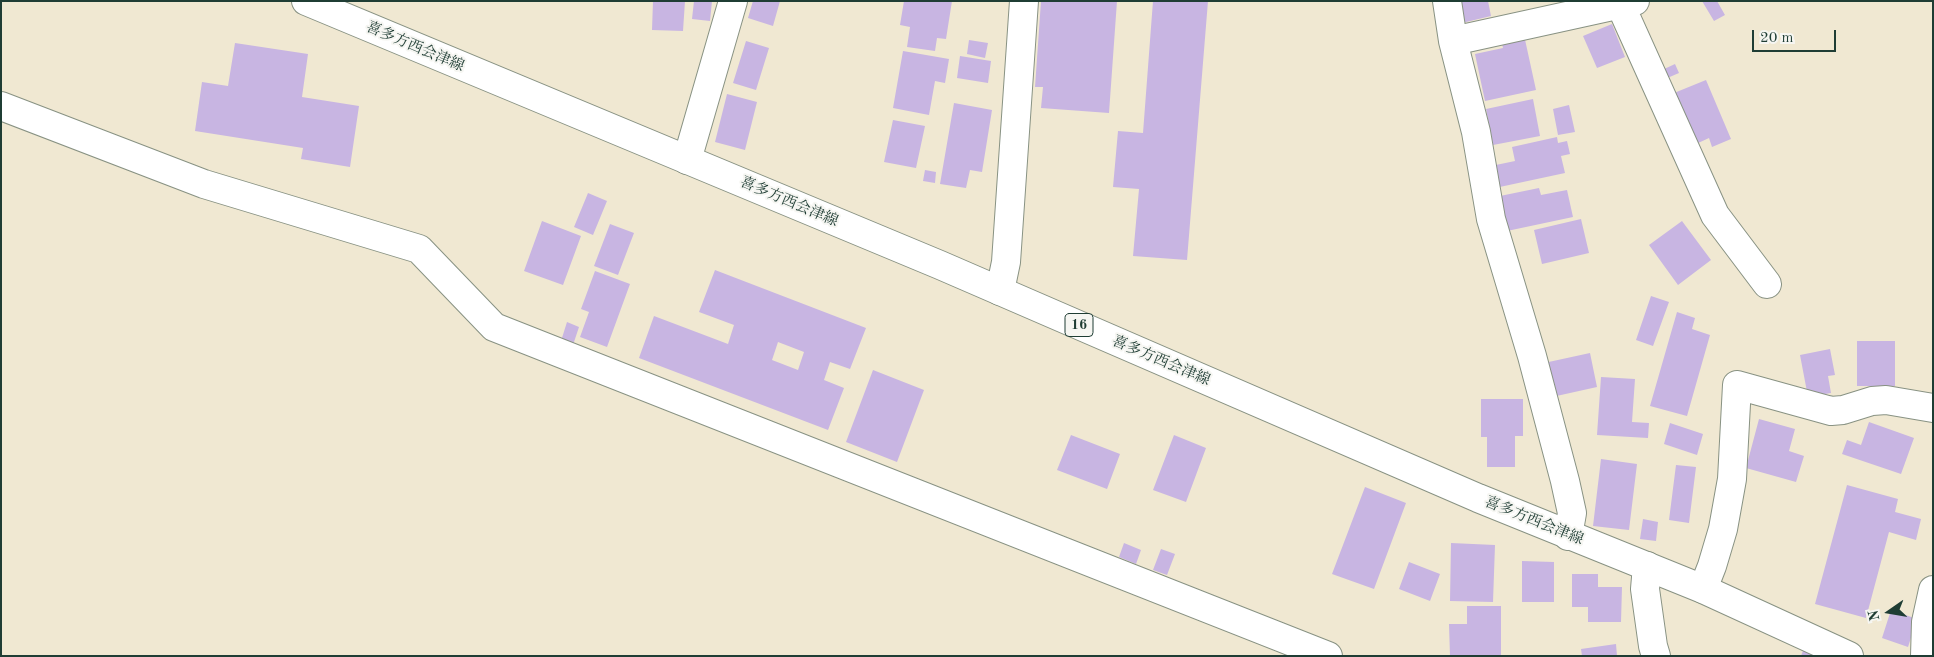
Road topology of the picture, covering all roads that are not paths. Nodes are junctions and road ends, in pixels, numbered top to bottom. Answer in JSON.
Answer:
{"nodes":[{"id":1,"x":306,"y":1,"type":"edge"},
{"id":2,"x":733,"y":1,"type":"edge"},
{"id":3,"x":1024,"y":1,"type":"edge"},
{"id":4,"x":1447,"y":1,"type":"edge"},
{"id":5,"x":1627,"y":3,"type":"edge"},
{"id":6,"x":1453,"y":41,"type":"junction"},
{"id":7,"x":1,"y":106,"type":"edge"},
{"id":8,"x":686,"y":160,"type":"junction"},
{"id":9,"x":1767,"y":284,"type":"dead end"},
{"id":10,"x":1000,"y":291,"type":"junction"},
{"id":11,"x":1933,"y":408,"type":"edge"},
{"id":12,"x":1568,"y":536,"type":"junction"},
{"id":13,"x":1647,"y":566,"type":"junction"},
{"id":14,"x":1702,"y":589,"type":"junction"},
{"id":15,"x":1933,"y":590,"type":"edge"},
{"id":16,"x":1328,"y":656,"type":"edge"},
{"id":17,"x":1656,"y":656,"type":"edge"},
{"id":18,"x":1849,"y":656,"type":"edge"},
{"id":19,"x":1925,"y":656,"type":"edge"}],
"edges":[{"from":1,"to":8,"type":"street","name":"喜多方西会津線","number":"16"},
{"from":2,"to":8,"type":"street"},
{"from":3,"to":10,"type":"street"},
{"from":4,"to":6,"type":"street"},
{"from":5,"to":6,"type":"street"},
{"from":5,"to":9,"type":"street"},
{"from":6,"to":12,"type":"street"},
{"from":7,"to":16,"type":"street"},
{"from":8,"to":10,"type":"street","name":"喜多方西会津線","number":"16"},
{"from":10,"to":12,"type":"street","name":"喜多方西会津線","number":"16"},
{"from":11,"to":14,"type":"street"},
{"from":12,"to":13,"type":"street","name":"喜多方西会津線","number":"16"},
{"from":13,"to":14,"type":"street","name":"喜多方西会津線","number":"16"},
{"from":13,"to":17,"type":"street"},
{"from":14,"to":18,"type":"street","name":"喜多方西会津線","number":"16"},
{"from":15,"to":19,"type":"street"}]}
